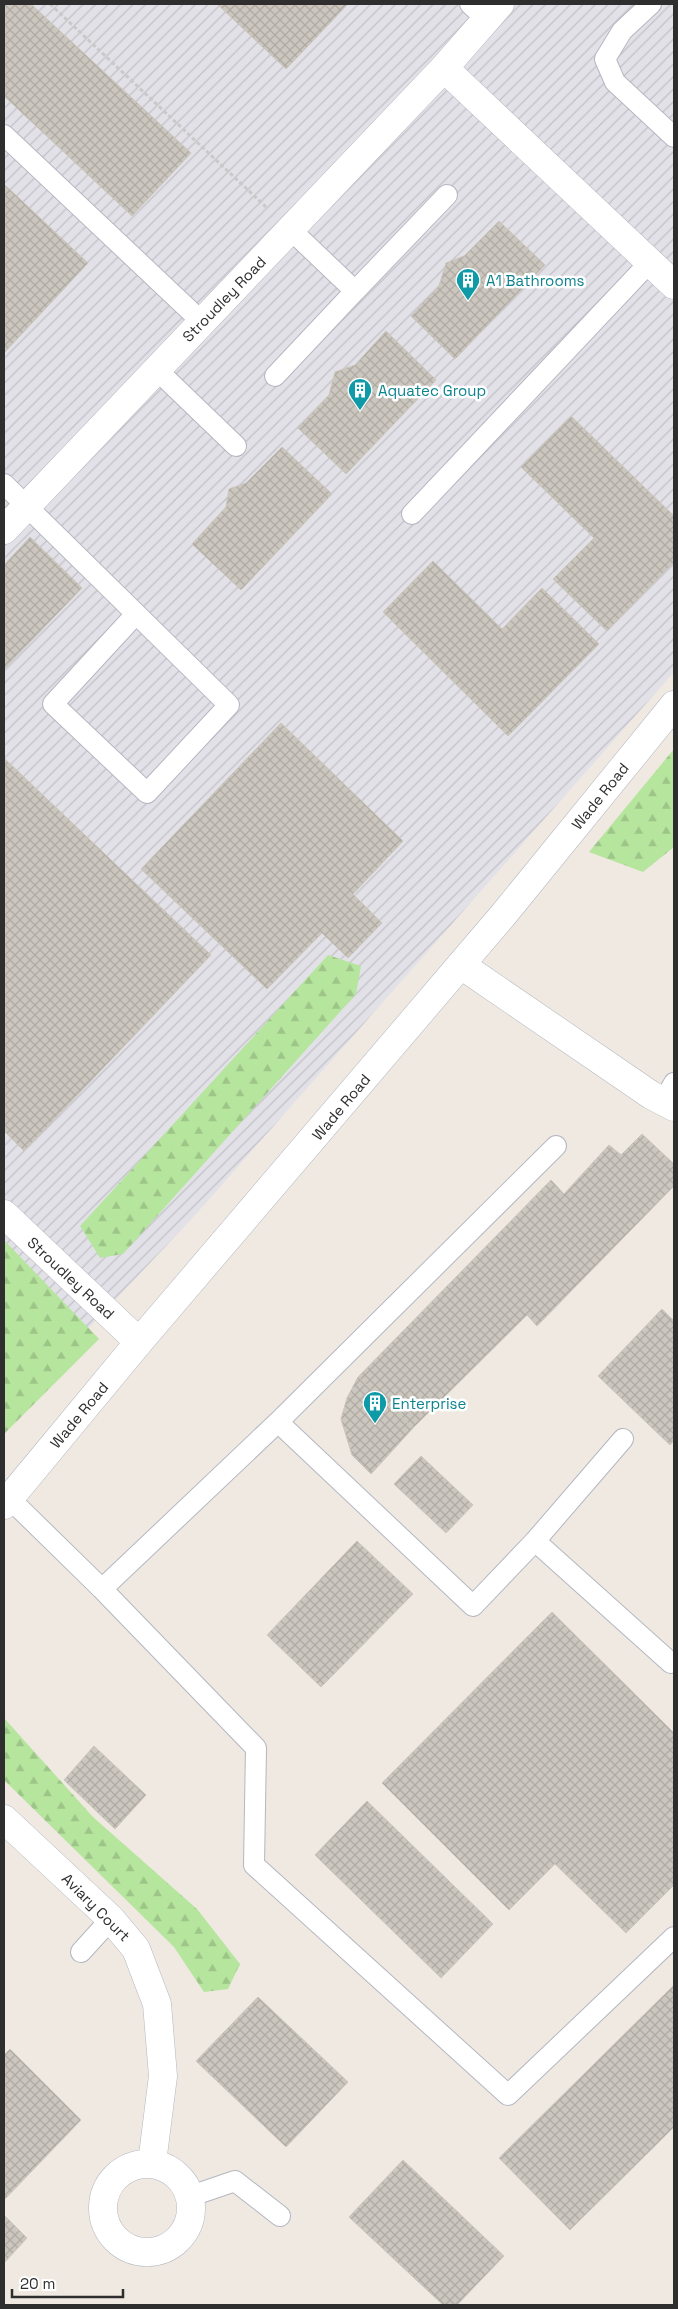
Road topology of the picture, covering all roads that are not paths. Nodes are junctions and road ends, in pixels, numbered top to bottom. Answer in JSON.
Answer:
{"nodes":[{"id":1,"x":651,"y":4,"type":"edge"},
{"id":2,"x":485,"y":9,"type":"edge"},
{"id":3,"x":444,"y":68,"type":"junction"},
{"id":4,"x":4,"y":135,"type":"edge"},
{"id":5,"x":674,"y":137,"type":"edge"},
{"id":6,"x":448,"y":195,"type":"dead end"},
{"id":7,"x":290,"y":229,"type":"junction"},
{"id":8,"x":650,"y":262,"type":"junction"},
{"id":9,"x":674,"y":285,"type":"edge"},
{"id":10,"x":355,"y":291,"type":"junction"},
{"id":11,"x":202,"y":322,"type":"junction"},
{"id":12,"x":157,"y":370,"type":"junction"},
{"id":13,"x":275,"y":376,"type":"dead end"},
{"id":14,"x":236,"y":446,"type":"dead end"},
{"id":15,"x":4,"y":484,"type":"edge"},
{"id":16,"x":27,"y":506,"type":"junction"},
{"id":17,"x":412,"y":514,"type":"dead end"},
{"id":18,"x":4,"y":530,"type":"edge"},
{"id":19,"x":136,"y":614,"type":"junction"},
{"id":20,"x":674,"y":705,"type":"edge"},
{"id":21,"x":461,"y":965,"type":"junction"},
{"id":22,"x":670,"y":1097,"type":"edge"},
{"id":23,"x":556,"y":1146,"type":"dead end"},
{"id":24,"x":4,"y":1214,"type":"edge"},
{"id":25,"x":139,"y":1342,"type":"junction"},
{"id":26,"x":278,"y":1422,"type":"junction"},
{"id":27,"x":623,"y":1439,"type":"dead end"},
{"id":28,"x":7,"y":1502,"type":"edge"},
{"id":29,"x":534,"y":1541,"type":"junction"},
{"id":30,"x":102,"y":1589,"type":"junction"},
{"id":31,"x":671,"y":1664,"type":"dead end"},
{"id":32,"x":4,"y":1819,"type":"edge"},
{"id":33,"x":111,"y":1919,"type":"junction"},
{"id":34,"x":674,"y":1937,"type":"edge"},
{"id":35,"x":82,"y":1952,"type":"dead end"},
{"id":36,"x":152,"y":2164,"type":"junction"},
{"id":37,"x":191,"y":2196,"type":"junction"},
{"id":38,"x":280,"y":2216,"type":"dead end"}],
"edges":[{"from":1,"to":5,"type":"lane"},
{"from":2,"to":3,"type":"street","name":"Stroudley Road"},
{"from":3,"to":7,"type":"street","name":"Stroudley Road"},
{"from":3,"to":8,"type":"street"},
{"from":4,"to":11,"type":"lane"},
{"from":6,"to":10,"type":"lane"},
{"from":7,"to":10,"type":"lane"},
{"from":7,"to":11,"type":"street","name":"Stroudley Road"},
{"from":8,"to":9,"type":"street"},
{"from":8,"to":17,"type":"lane"},
{"from":10,"to":13,"type":"lane"},
{"from":11,"to":12,"type":"street","name":"Stroudley Road"},
{"from":12,"to":14,"type":"lane"},
{"from":12,"to":16,"type":"street","name":"Stroudley Road"},
{"from":15,"to":16,"type":"lane"},
{"from":16,"to":18,"type":"street","name":"Stroudley Road"},
{"from":16,"to":19,"type":"lane"},
{"from":19,"to":19,"type":"lane"},
{"from":20,"to":21,"type":"street","name":"Wade Road"},
{"from":21,"to":22,"type":"street"},
{"from":21,"to":25,"type":"street","name":"Wade Road"},
{"from":23,"to":26,"type":"lane"},
{"from":24,"to":25,"type":"street","name":"Stroudley Road"},
{"from":25,"to":28,"type":"street","name":"Wade Road"},
{"from":26,"to":29,"type":"lane"},
{"from":26,"to":30,"type":"lane"},
{"from":27,"to":29,"type":"lane"},
{"from":28,"to":30,"type":"lane"},
{"from":29,"to":31,"type":"lane"},
{"from":30,"to":34,"type":"lane"},
{"from":32,"to":33,"type":"street","name":"Aviary Court"},
{"from":33,"to":35,"type":"lane"},
{"from":33,"to":36,"type":"street","name":"Aviary Court"},
{"from":36,"to":37,"type":"street"},
{"from":36,"to":37,"type":"street"},
{"from":37,"to":38,"type":"lane"}]}
